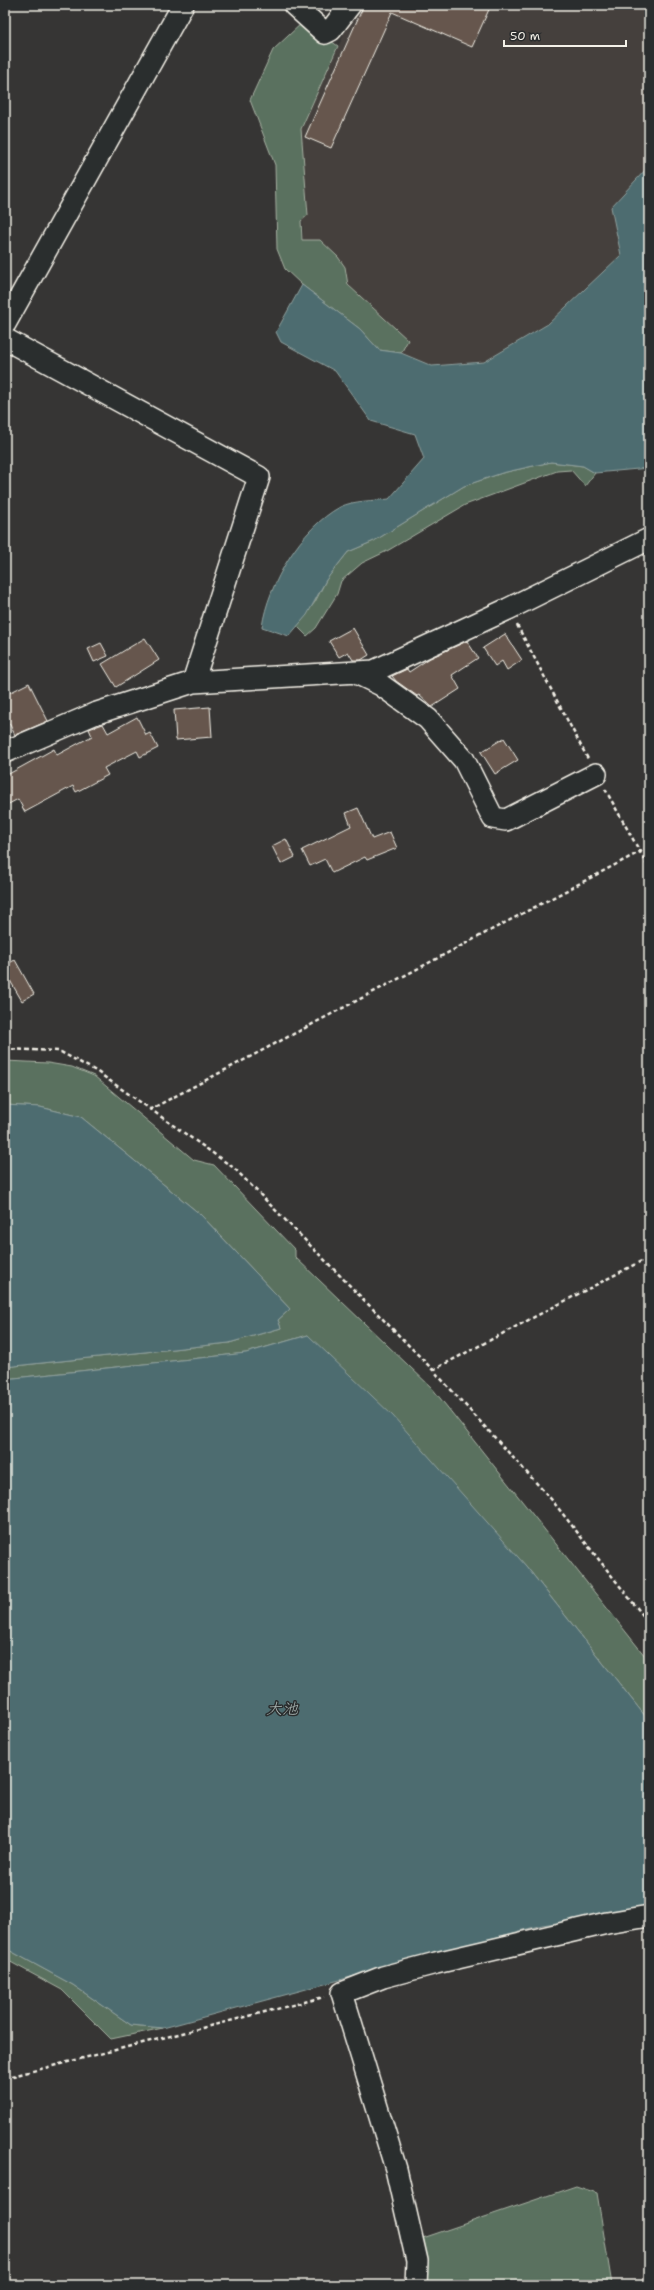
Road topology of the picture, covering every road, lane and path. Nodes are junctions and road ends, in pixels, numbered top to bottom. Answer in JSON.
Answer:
{"nodes":[{"id":1,"x":183,"y":5,"type":"edge"},
{"id":2,"x":294,"y":5,"type":"edge"},
{"id":3,"x":350,"y":5,"type":"edge"},
{"id":4,"x":5,"y":324,"type":"edge"},
{"id":5,"x":5,"y":339,"type":"edge"},
{"id":6,"x":649,"y":539,"type":"edge"},
{"id":7,"x":508,"y":609,"type":"junction"},
{"id":8,"x":356,"y":673,"type":"junction"},
{"id":9,"x":193,"y":682,"type":"junction"},
{"id":10,"x":5,"y":752,"type":"edge"},
{"id":11,"x":596,"y":774,"type":"junction"},
{"id":12,"x":649,"y":847,"type":"edge"},
{"id":13,"x":640,"y":852,"type":"junction"},
{"id":14,"x":649,"y":868,"type":"edge"},
{"id":15,"x":5,"y":1049,"type":"edge"},
{"id":16,"x":149,"y":1110,"type":"junction"},
{"id":17,"x":649,"y":1257,"type":"edge"},
{"id":18,"x":433,"y":1370,"type":"junction"},
{"id":19,"x":649,"y":1623,"type":"edge"},
{"id":20,"x":649,"y":1916,"type":"edge"},
{"id":21,"x":342,"y":1993,"type":"junction"},
{"id":22,"x":5,"y":2078,"type":"edge"},
{"id":23,"x":416,"y":2285,"type":"edge"}],
"edges":[{"from":1,"to":4,"type":"street"},
{"from":2,"to":3,"type":"street"},
{"from":5,"to":9,"type":"street"},
{"from":6,"to":7,"type":"street"},
{"from":7,"to":8,"type":"street"},
{"from":7,"to":11,"type":"path"},
{"from":8,"to":9,"type":"street"},
{"from":8,"to":11,"type":"street"},
{"from":9,"to":10,"type":"street"},
{"from":11,"to":13,"type":"path"},
{"from":12,"to":13,"type":"path"},
{"from":13,"to":14,"type":"path"},
{"from":13,"to":16,"type":"path"},
{"from":15,"to":16,"type":"path"},
{"from":16,"to":18,"type":"path"},
{"from":17,"to":18,"type":"path"},
{"from":18,"to":19,"type":"path"},
{"from":20,"to":21,"type":"street"},
{"from":21,"to":22,"type":"path"},
{"from":21,"to":23,"type":"street"}]}
